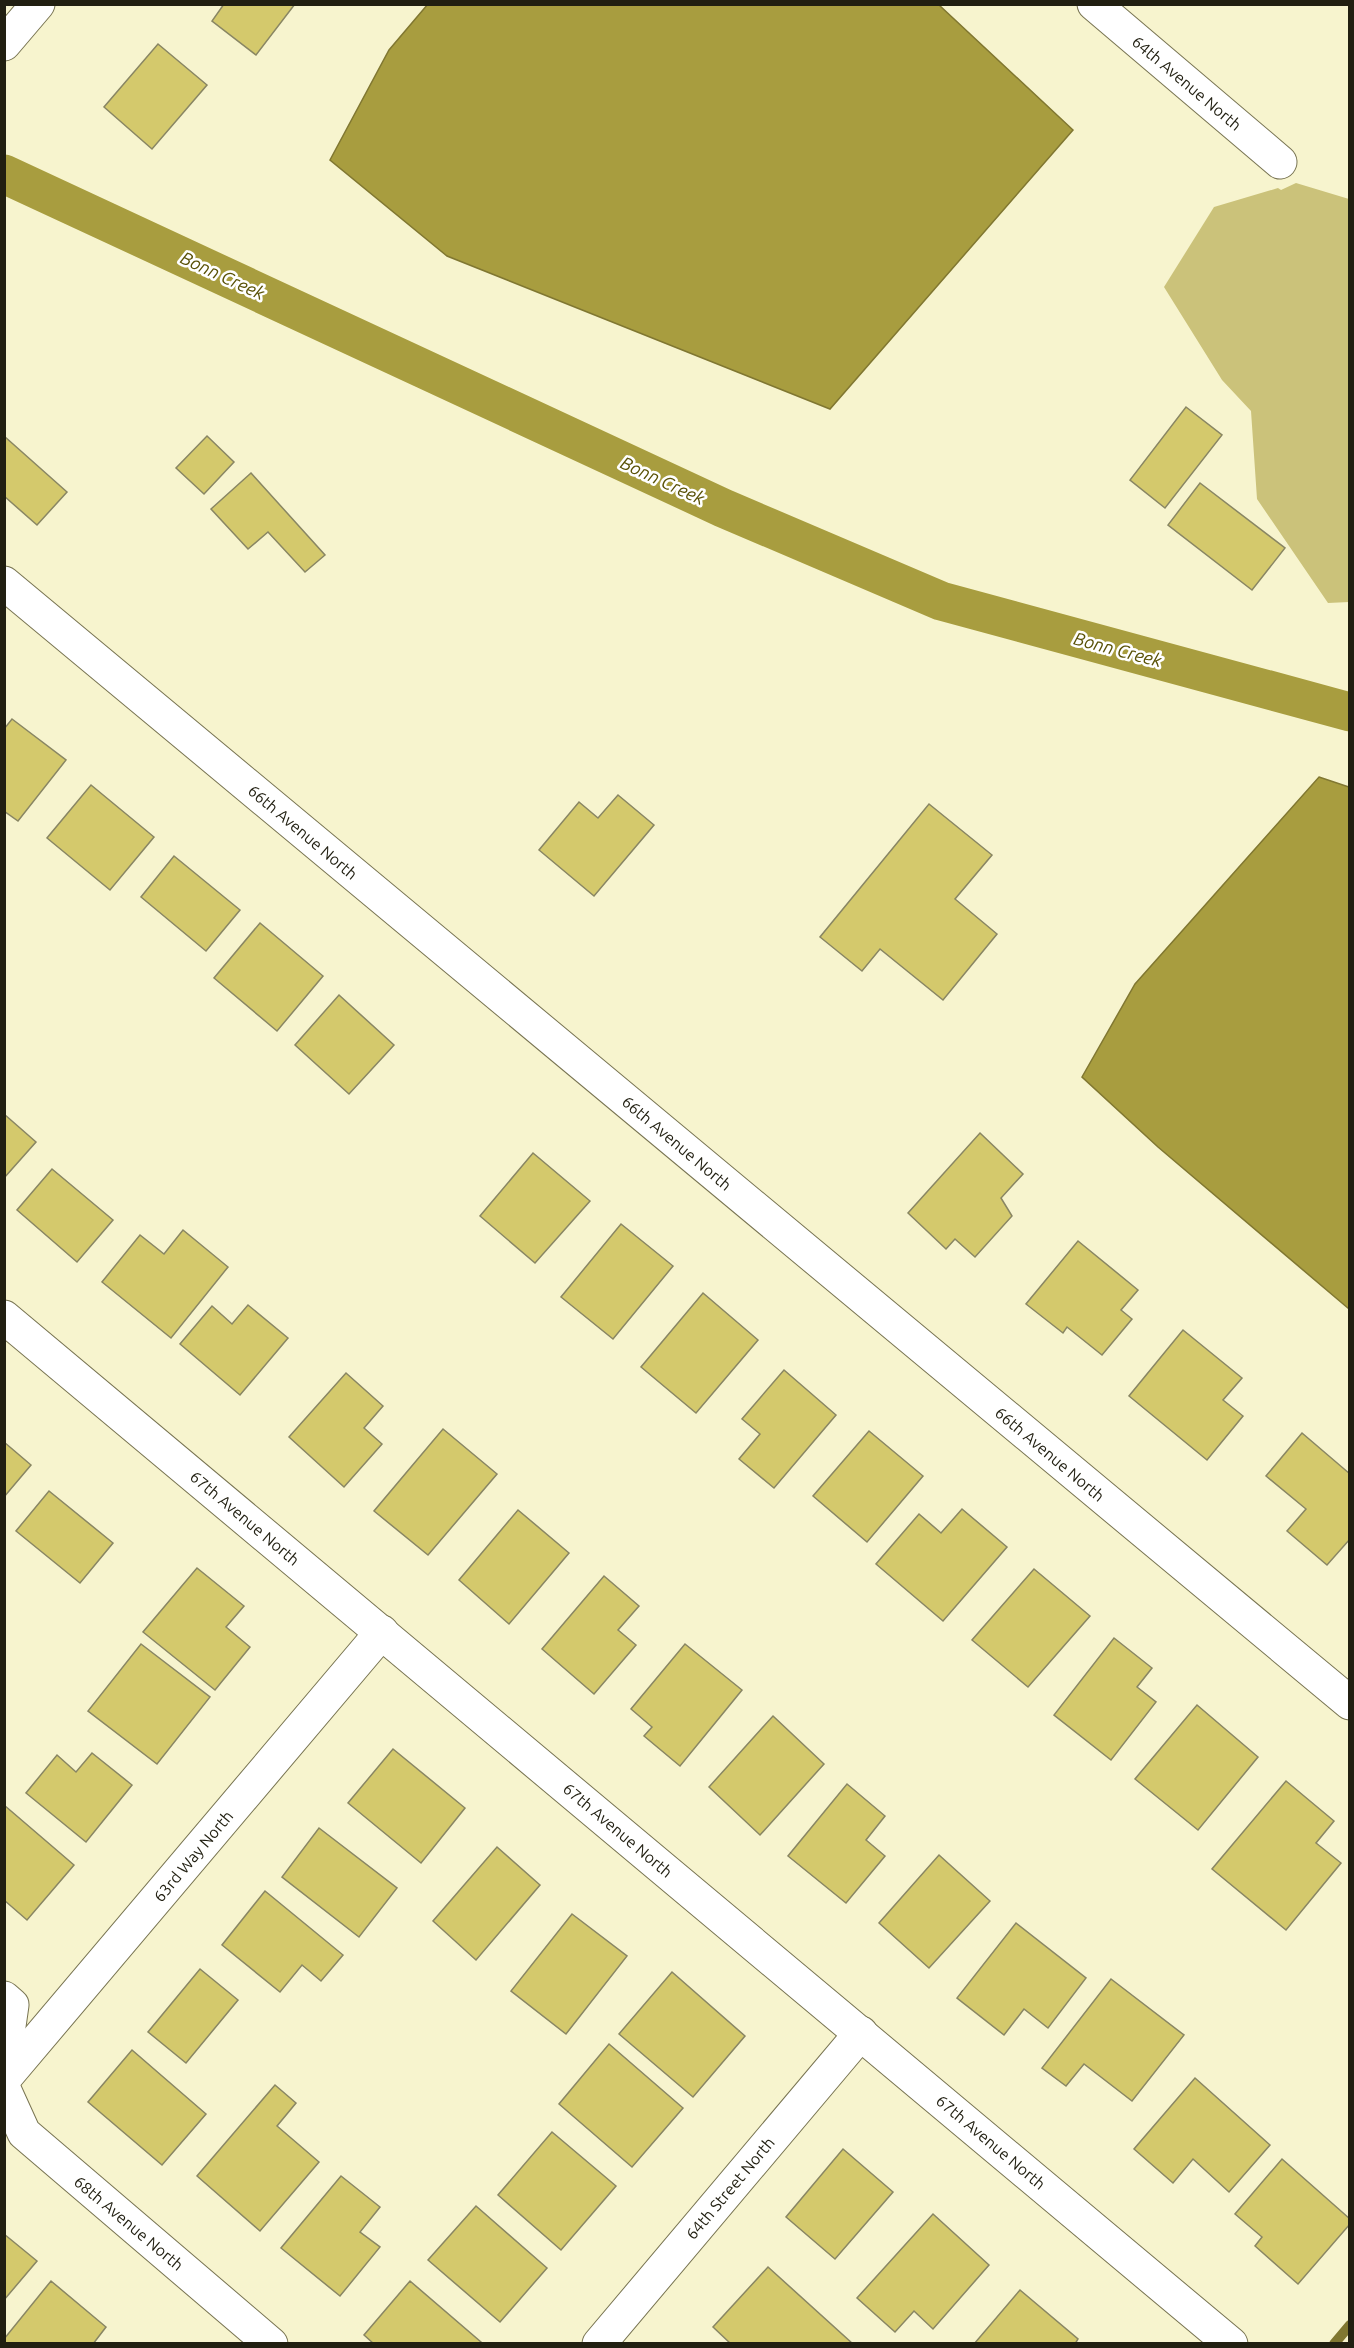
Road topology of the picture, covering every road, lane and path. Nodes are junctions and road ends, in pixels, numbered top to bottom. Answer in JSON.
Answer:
{"nodes":[{"id":1,"x":38,"y":4,"type":"edge"},
{"id":2,"x":1094,"y":4,"type":"edge"},
{"id":3,"x":4,"y":44,"type":"edge"},
{"id":4,"x":1280,"y":162,"type":"dead end"},
{"id":5,"x":4,"y":583,"type":"edge"},
{"id":6,"x":4,"y":1317,"type":"edge"},
{"id":7,"x":382,"y":1632,"type":"junction"},
{"id":8,"x":1350,"y":1703,"type":"edge"},
{"id":9,"x":4,"y":1998,"type":"edge"},
{"id":10,"x":861,"y":2033,"type":"junction"},
{"id":11,"x":4,"y":2061,"type":"edge"},
{"id":12,"x":4,"y":2079,"type":"edge"},
{"id":13,"x":4,"y":2089,"type":"edge"},
{"id":14,"x":271,"y":2343,"type":"edge"},
{"id":15,"x":599,"y":2343,"type":"edge"},
{"id":16,"x":1231,"y":2343,"type":"edge"}],
"edges":[{"from":1,"to":3,"type":"street"},
{"from":2,"to":4,"type":"street","name":"64th Avenue North"},
{"from":5,"to":8,"type":"street","name":"66th Avenue North"},
{"from":6,"to":7,"type":"street","name":"67th Avenue North"},
{"from":7,"to":10,"type":"street","name":"67th Avenue North"},
{"from":7,"to":12,"type":"street","name":"63rd Way North"},
{"from":9,"to":11,"type":"street"},
{"from":10,"to":15,"type":"street","name":"64th Street North"},
{"from":10,"to":16,"type":"street","name":"67th Avenue North"},
{"from":13,"to":14,"type":"street","name":"68th Avenue North"}]}
